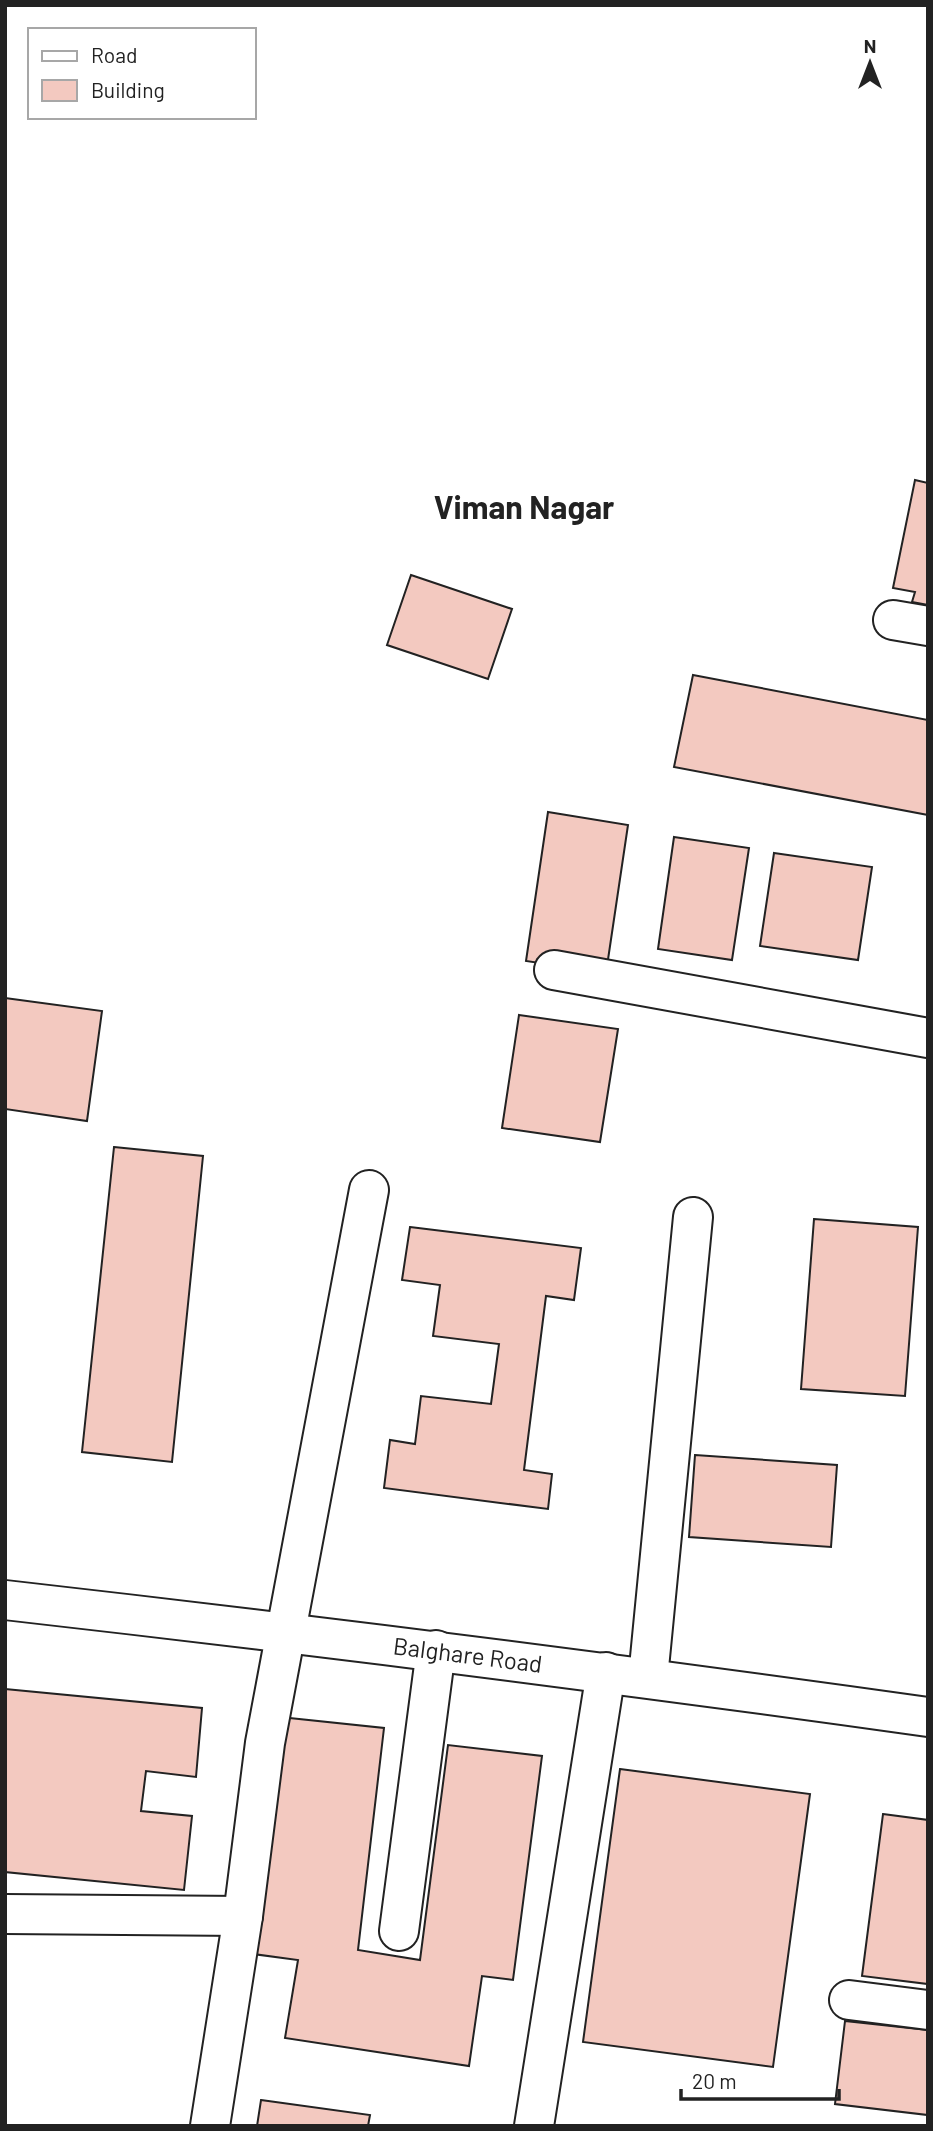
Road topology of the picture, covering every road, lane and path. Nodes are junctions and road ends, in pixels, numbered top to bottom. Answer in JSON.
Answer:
{"nodes":[{"id":1,"x":554,"y":970,"type":"dead end"},
{"id":2,"x":928,"y":1038,"type":"edge"},
{"id":3,"x":369,"y":1190,"type":"dead end"},
{"id":4,"x":693,"y":1217,"type":"dead end"},
{"id":5,"x":5,"y":1600,"type":"edge"},
{"id":6,"x":287,"y":1632,"type":"junction"},
{"id":7,"x":436,"y":1650,"type":"junction"},
{"id":8,"x":606,"y":1672,"type":"junction"},
{"id":9,"x":649,"y":1678,"type":"junction"},
{"id":10,"x":928,"y":1717,"type":"edge"},
{"id":11,"x":5,"y":1914,"type":"edge"},
{"id":12,"x":243,"y":1916,"type":"junction"},
{"id":13,"x":399,"y":1931,"type":"dead end"},
{"id":14,"x":849,"y":2000,"type":"dead end"},
{"id":15,"x":928,"y":2010,"type":"edge"},
{"id":16,"x":210,"y":2126,"type":"edge"},
{"id":17,"x":534,"y":2126,"type":"edge"}],
"edges":[{"from":1,"to":2,"type":"street"},
{"from":3,"to":6,"type":"street"},
{"from":4,"to":9,"type":"street"},
{"from":5,"to":6,"type":"street","name":"Balghare Road"},
{"from":6,"to":7,"type":"street","name":"Balghare Road"},
{"from":6,"to":12,"type":"street"},
{"from":7,"to":8,"type":"street","name":"Balghare Road"},
{"from":7,"to":13,"type":"street"},
{"from":8,"to":9,"type":"street","name":"Balghare Road"},
{"from":8,"to":17,"type":"street"},
{"from":9,"to":10,"type":"street","name":"Balghare Road"},
{"from":11,"to":12,"type":"street"},
{"from":12,"to":16,"type":"street"},
{"from":14,"to":15,"type":"street"}]}
